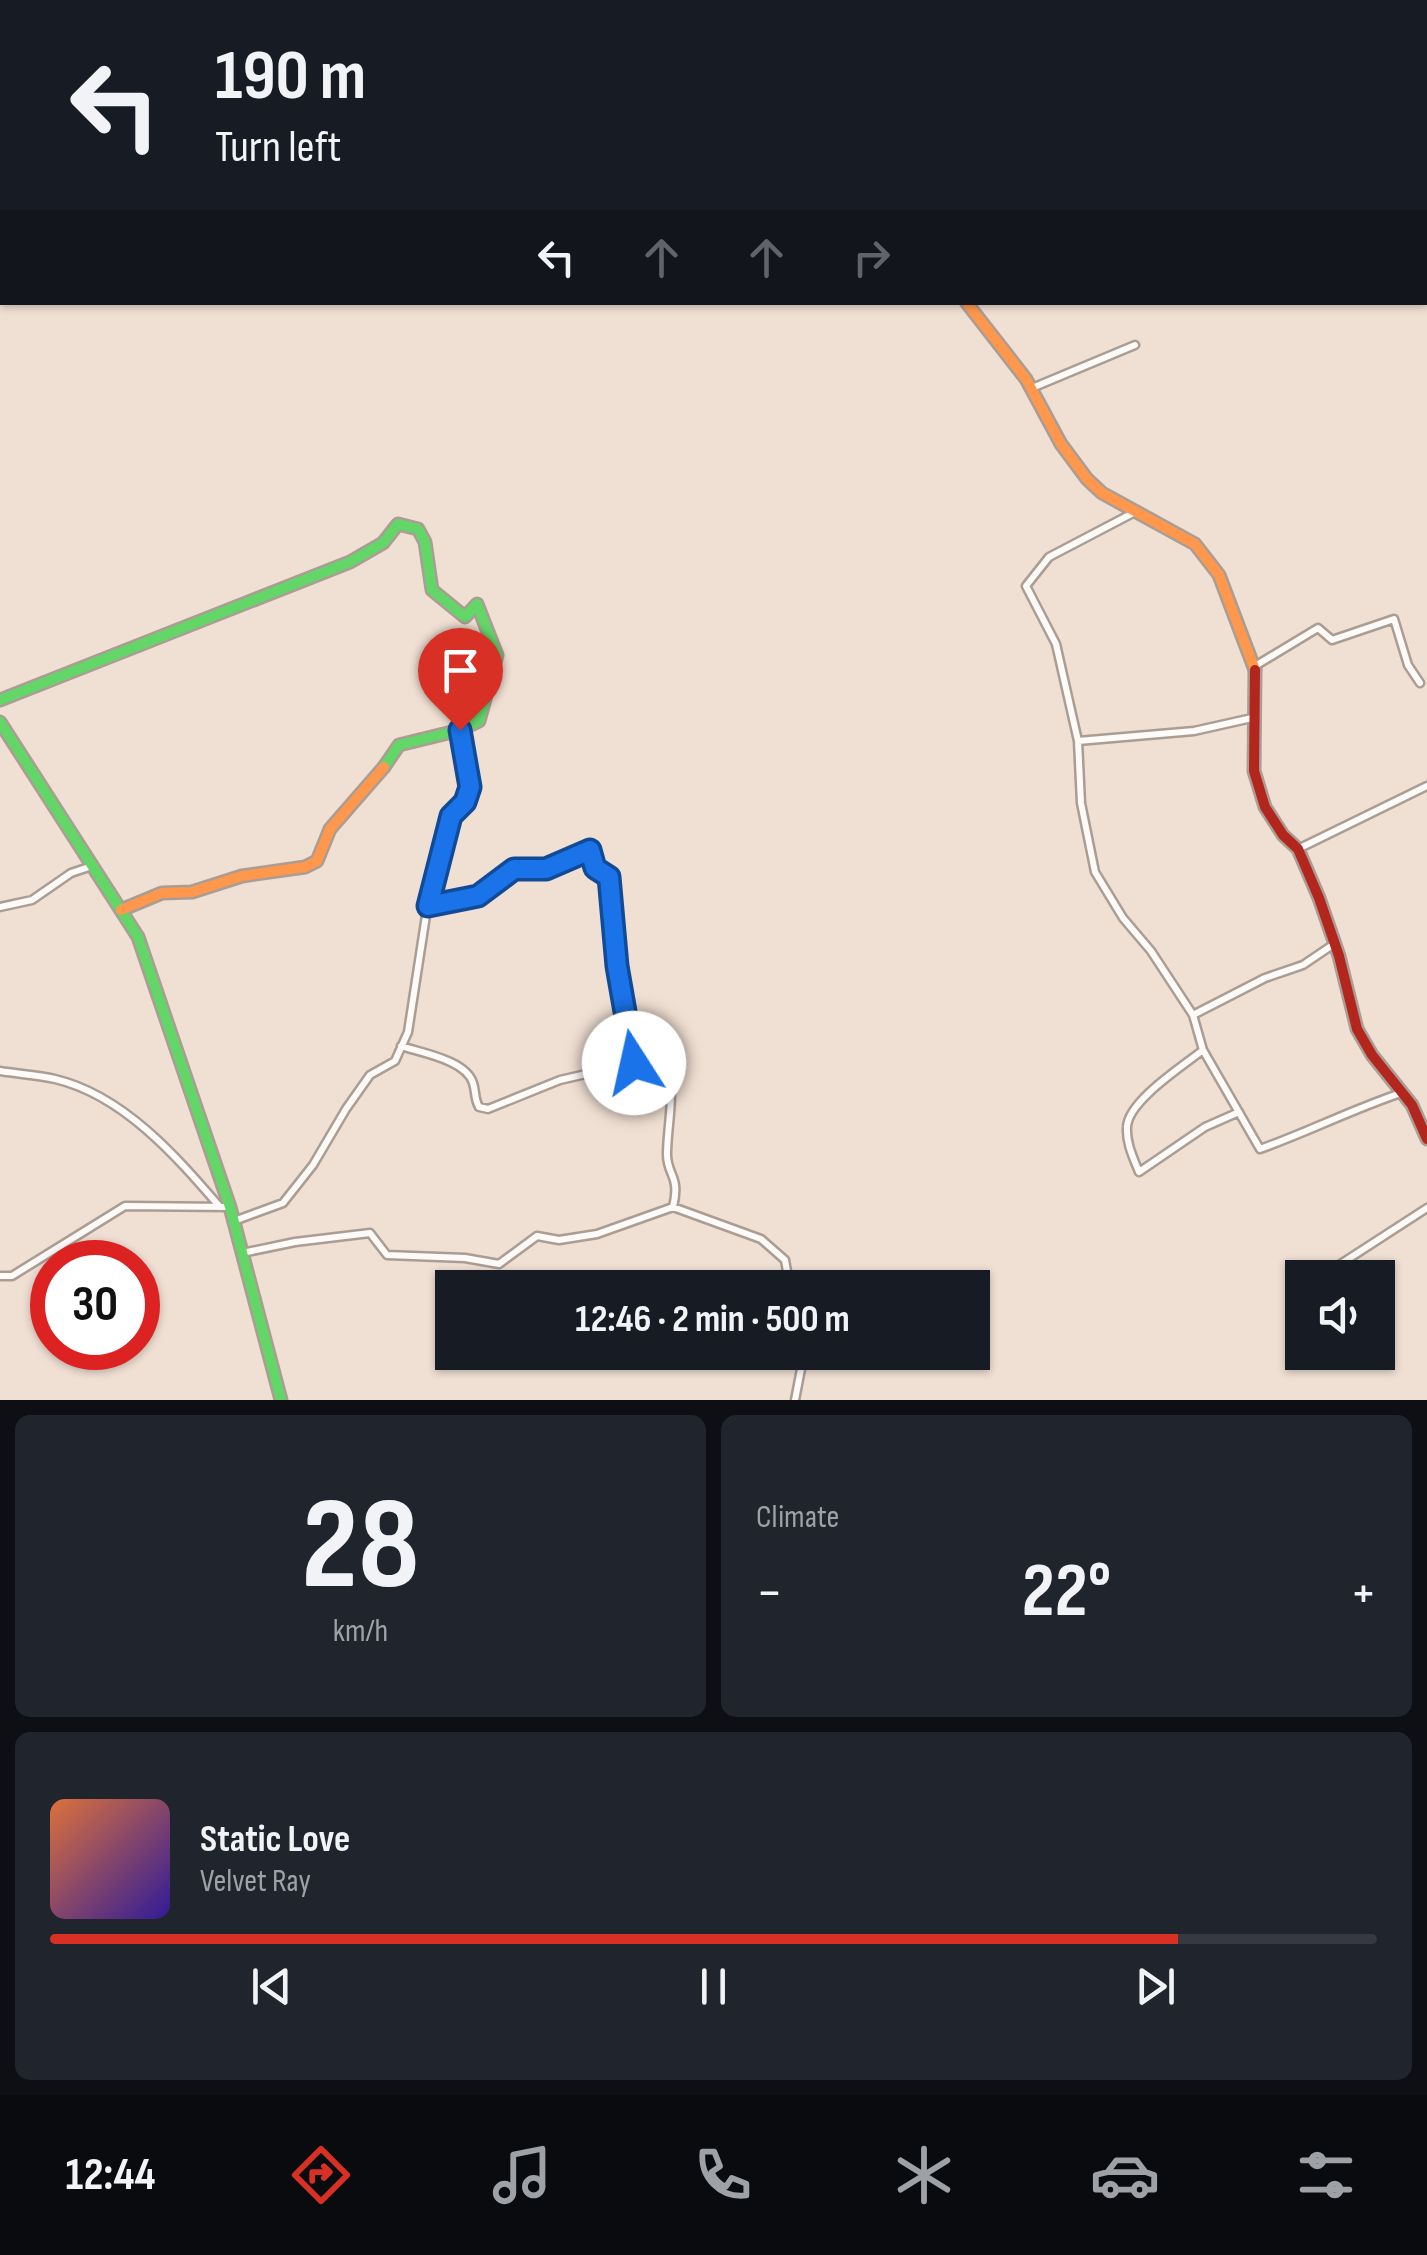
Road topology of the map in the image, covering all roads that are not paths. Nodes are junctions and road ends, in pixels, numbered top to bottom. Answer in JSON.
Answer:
{"nodes":[{"id":1,"x":968,"y":305,"type":"edge"},
{"id":2,"x":1135,"y":345,"type":"dead end"},
{"id":3,"x":1032,"y":388,"type":"junction"},
{"id":4,"x":1136,"y":512,"type":"junction"},
{"id":5,"x":1254,"y":666,"type":"junction"},
{"id":6,"x":1420,"y":683,"type":"dead end"},
{"id":7,"x":0,"y":700,"type":"edge"},
{"id":8,"x":1252,"y":718,"type":"junction"},
{"id":9,"x":0,"y":722,"type":"edge"},
{"id":10,"x":460,"y":730,"type":"junction"},
{"id":11,"x":1078,"y":741,"type":"junction"},
{"id":12,"x":1427,"y":786,"type":"edge"},
{"id":13,"x":1298,"y":849,"type":"junction"},
{"id":14,"x":94,"y":866,"type":"junction"},
{"id":15,"x":428,"y":906,"type":"junction"},
{"id":16,"x":0,"y":907,"type":"edge"},
{"id":17,"x":121,"y":910,"type":"junction"},
{"id":18,"x":1335,"y":943,"type":"junction"},
{"id":19,"x":1192,"y":1014,"type":"junction"},
{"id":20,"x":401,"y":1046,"type":"junction"},
{"id":21,"x":1203,"y":1050,"type":"junction"},
{"id":22,"x":634,"y":1063,"type":"junction"},
{"id":23,"x":0,"y":1071,"type":"edge"},
{"id":24,"x":1401,"y":1092,"type":"junction"},
{"id":25,"x":1239,"y":1112,"type":"junction"},
{"id":26,"x":1427,"y":1139,"type":"edge"},
{"id":27,"x":225,"y":1207,"type":"junction"},
{"id":28,"x":673,"y":1207,"type":"junction"},
{"id":29,"x":1427,"y":1208,"type":"edge"},
{"id":30,"x":234,"y":1221,"type":"junction"},
{"id":31,"x":242,"y":1253,"type":"junction"},
{"id":32,"x":1347,"y":1260,"type":"edge"},
{"id":33,"x":787,"y":1270,"type":"edge"},
{"id":34,"x":0,"y":1276,"type":"edge"},
{"id":35,"x":801,"y":1370,"type":"edge"},
{"id":36,"x":281,"y":1400,"type":"edge"},
{"id":37,"x":795,"y":1400,"type":"edge"}],
"edges":[{"from":1,"to":3,"type":"street"},
{"from":2,"to":3,"type":"street"},
{"from":3,"to":4,"type":"street"},
{"from":4,"to":5,"type":"street"},
{"from":4,"to":11,"type":"street"},
{"from":5,"to":6,"type":"street"},
{"from":5,"to":8,"type":"street"},
{"from":7,"to":10,"type":"street"},
{"from":8,"to":11,"type":"street"},
{"from":8,"to":13,"type":"street"},
{"from":9,"to":14,"type":"street"},
{"from":10,"to":15,"type":"street"},
{"from":10,"to":17,"type":"street"},
{"from":11,"to":19,"type":"street"},
{"from":12,"to":13,"type":"street"},
{"from":13,"to":18,"type":"street"},
{"from":14,"to":16,"type":"street"},
{"from":14,"to":17,"type":"street"},
{"from":15,"to":20,"type":"street"},
{"from":15,"to":22,"type":"street"},
{"from":17,"to":27,"type":"street"},
{"from":18,"to":19,"type":"street"},
{"from":18,"to":24,"type":"street"},
{"from":19,"to":21,"type":"street"},
{"from":20,"to":22,"type":"street"},
{"from":20,"to":30,"type":"street"},
{"from":21,"to":25,"type":"street"},
{"from":21,"to":25,"type":"street"},
{"from":22,"to":28,"type":"street"},
{"from":23,"to":27,"type":"street"},
{"from":24,"to":25,"type":"street"},
{"from":24,"to":26,"type":"street"},
{"from":27,"to":30,"type":"street"},
{"from":27,"to":34,"type":"street"},
{"from":28,"to":31,"type":"street"},
{"from":28,"to":33,"type":"street"},
{"from":29,"to":32,"type":"street"},
{"from":30,"to":31,"type":"street"},
{"from":31,"to":36,"type":"street"},
{"from":35,"to":37,"type":"street"}]}
